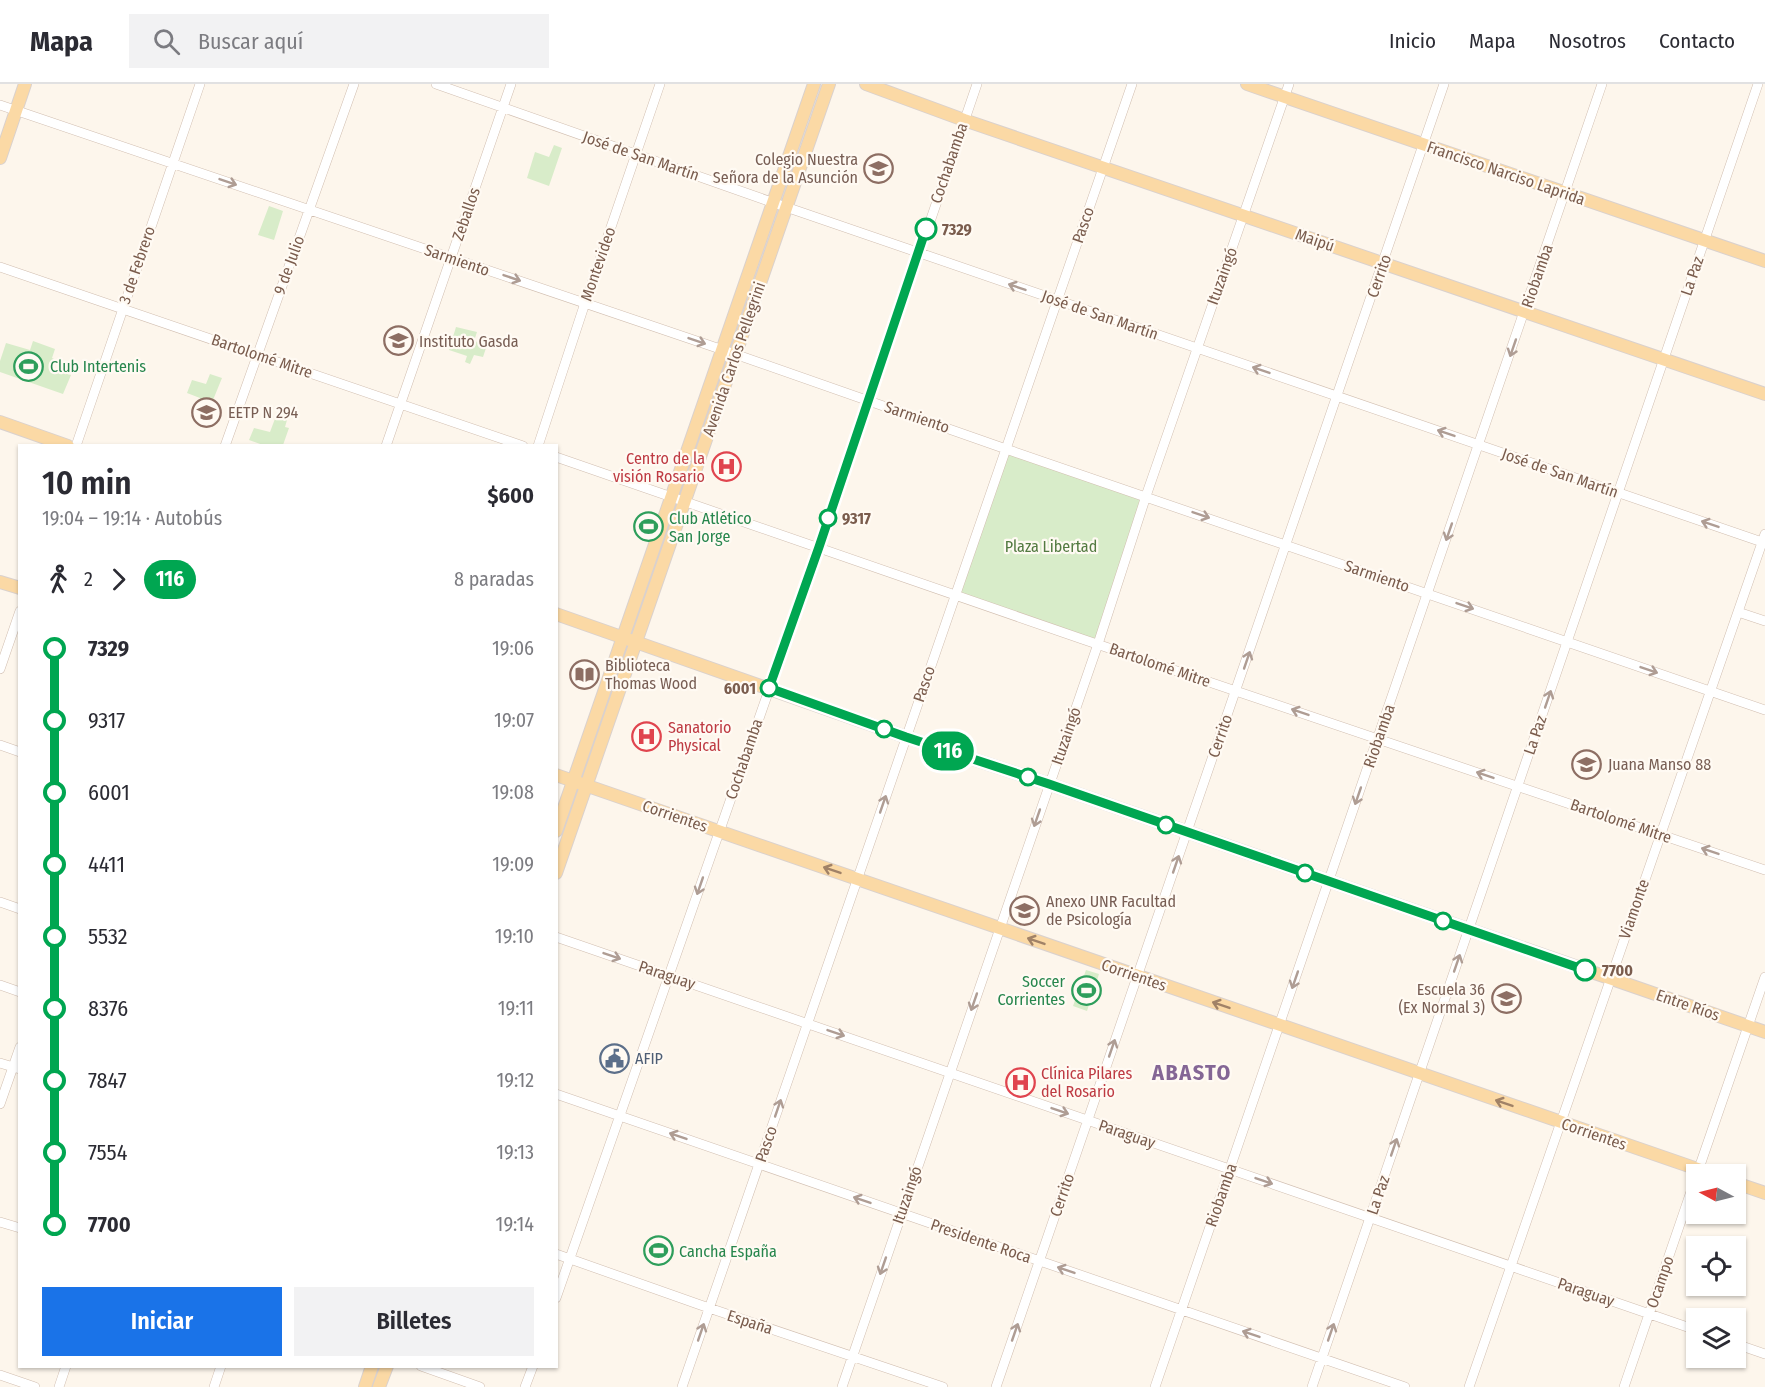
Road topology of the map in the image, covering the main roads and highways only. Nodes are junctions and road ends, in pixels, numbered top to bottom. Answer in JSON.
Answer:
{"nodes":[{"id":1,"x":25,"y":84,"type":"edge"},
{"id":2,"x":814,"y":84,"type":"edge"},
{"id":3,"x":829,"y":84,"type":"edge"},
{"id":4,"x":866,"y":84,"type":"edge"},
{"id":5,"x":1247,"y":84,"type":"edge"},
{"id":6,"x":0,"y":158,"type":"edge"},
{"id":7,"x":1765,"y":261,"type":"edge"},
{"id":8,"x":1765,"y":394,"type":"edge"},
{"id":9,"x":0,"y":422,"type":"edge"},
{"id":10,"x":62,"y":444,"type":"edge"},
{"id":11,"x":0,"y":582,"type":"edge"},
{"id":12,"x":18,"y":587,"type":"edge"},
{"id":13,"x":558,"y":615,"type":"edge"},
{"id":14,"x":623,"y":637,"type":"junction"},
{"id":15,"x":636,"y":642,"type":"junction"},
{"id":16,"x":558,"y":776,"type":"edge"},
{"id":17,"x":574,"y":781,"type":"junction"},
{"id":18,"x":587,"y":785,"type":"junction"},
{"id":19,"x":558,"y":825,"type":"edge"},
{"id":20,"x":558,"y":867,"type":"edge"},
{"id":21,"x":1765,"y":1032,"type":"edge"},
{"id":22,"x":1686,"y":1170,"type":"edge"},
{"id":23,"x":1746,"y":1186,"type":"edge"},
{"id":24,"x":1765,"y":1193,"type":"edge"},
{"id":25,"x":371,"y":1368,"type":"edge"},
{"id":26,"x":386,"y":1368,"type":"edge"},
{"id":27,"x":365,"y":1387,"type":"edge"},
{"id":28,"x":380,"y":1387,"type":"edge"}],
"edges":[{"from":1,"to":6,"type":"main road"},
{"from":2,"to":14,"type":"main road","name":"Avenida Carlos Pellegrini"},
{"from":3,"to":15,"type":"main road","name":"Avenida Carlos Pellegrini"},
{"from":4,"to":8,"type":"main road","name":"Maipú"},
{"from":5,"to":7,"type":"main road","name":"Francisco Narciso Laprida"},
{"from":9,"to":10,"type":"main road"},
{"from":11,"to":12,"type":"main road"},
{"from":13,"to":14,"type":"main road","name":"Entre Ríos"},
{"from":14,"to":15,"type":"main road","name":"Entre Ríos"},
{"from":14,"to":17,"type":"main road","name":"Avenida Carlos Pellegrini"},
{"from":15,"to":18,"type":"main road","name":"Avenida Carlos Pellegrini"},
{"from":15,"to":21,"type":"main road","name":"Entre Ríos"},
{"from":16,"to":17,"type":"main road","name":"Corrientes"},
{"from":17,"to":18,"type":"main road","name":"Corrientes"},
{"from":17,"to":19,"type":"main road","name":"Avenida Carlos Pellegrini"},
{"from":18,"to":20,"type":"main road","name":"Avenida Carlos Pellegrini"},
{"from":22,"to":18,"type":"main road","name":"Corrientes","one_way":true},
{"from":23,"to":24,"type":"main road"},
{"from":25,"to":27,"type":"main road"},
{"from":26,"to":28,"type":"main road"}]}
